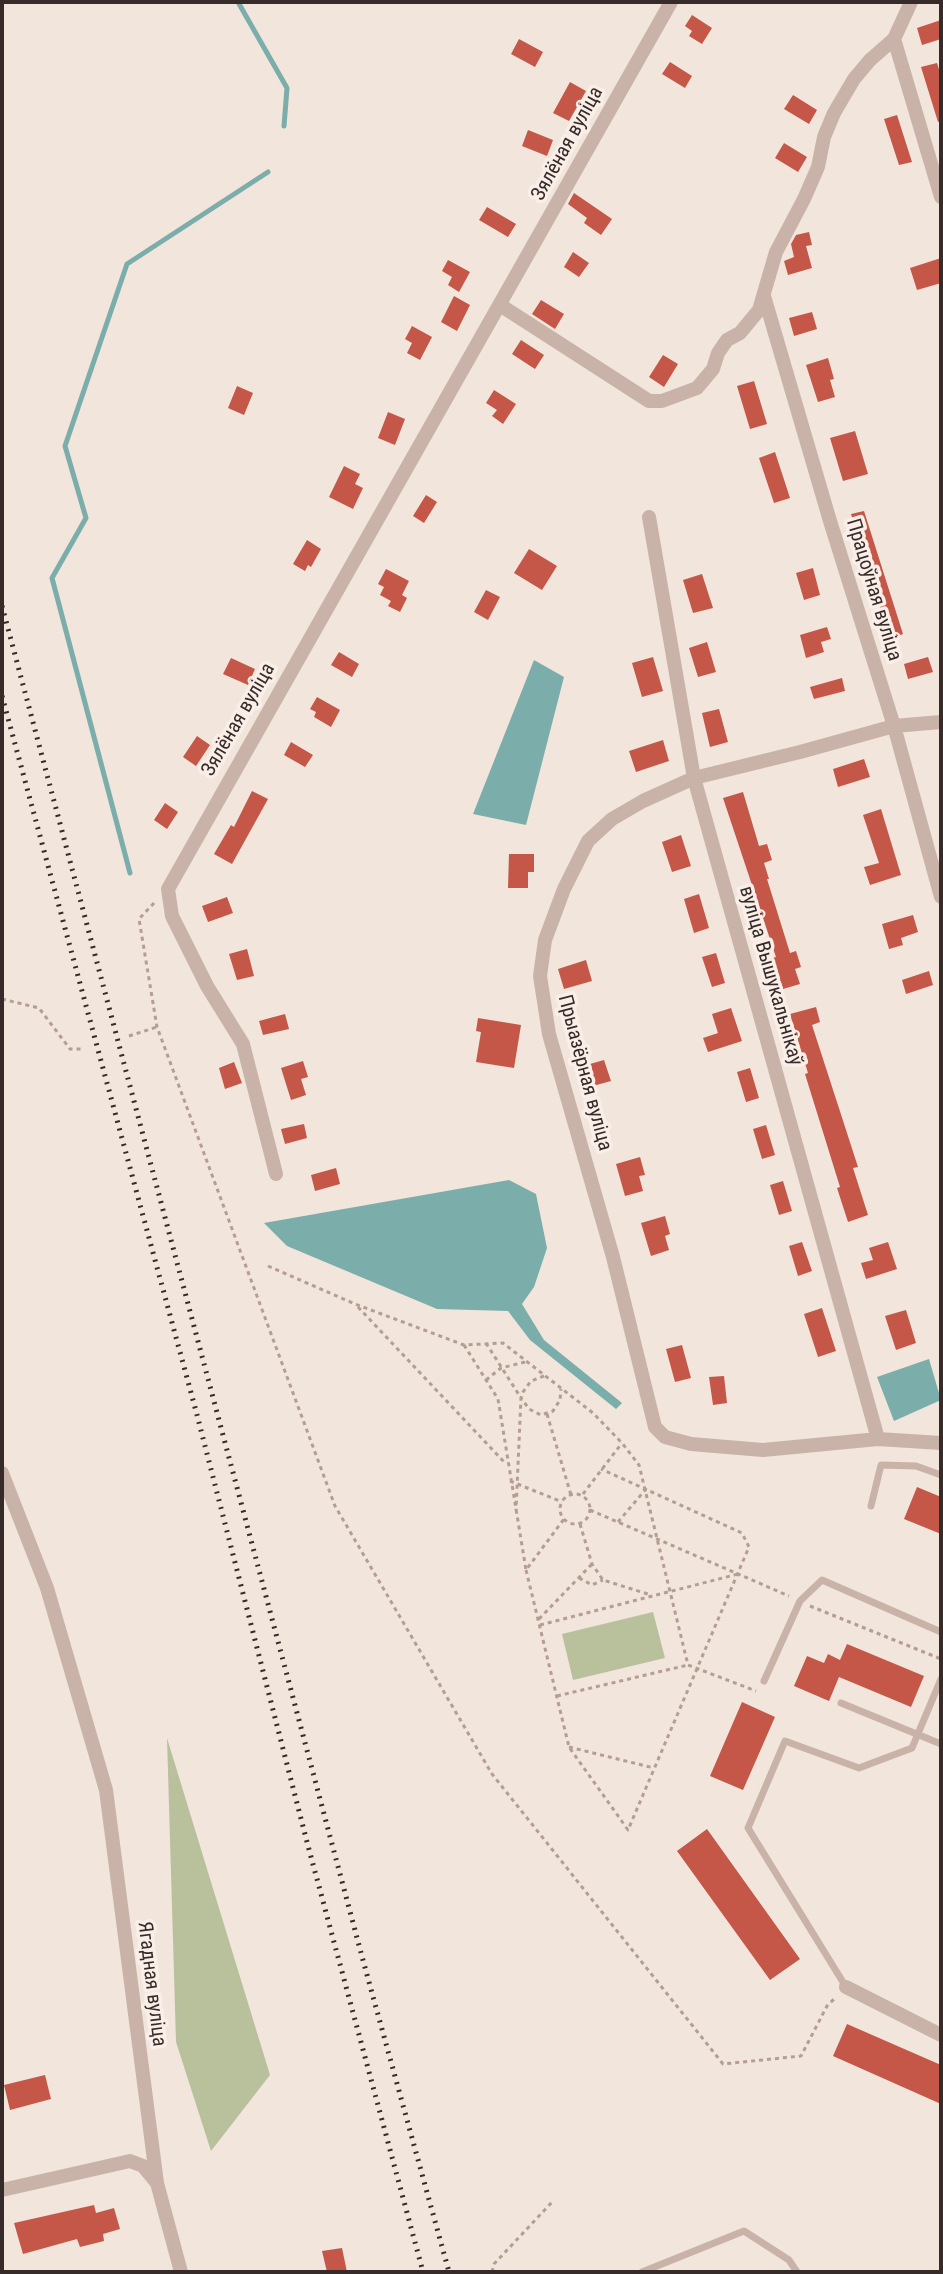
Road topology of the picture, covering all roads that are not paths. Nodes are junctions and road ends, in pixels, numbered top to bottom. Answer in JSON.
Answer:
{"nodes":[{"id":1,"x":671,"y":2,"type":"edge"},
{"id":2,"x":911,"y":2,"type":"edge"},
{"id":3,"x":894,"y":39,"type":"junction"},
{"id":4,"x":941,"y":197,"type":"edge"},
{"id":5,"x":764,"y":296,"type":"junction"},
{"id":6,"x":500,"y":305,"type":"junction"},
{"id":7,"x":649,"y":517,"type":"dead end"},
{"id":8,"x":941,"y":722,"type":"edge"},
{"id":9,"x":894,"y":726,"type":"junction"},
{"id":10,"x":694,"y":778,"type":"junction"},
{"id":11,"x":941,"y":897,"type":"edge"},
{"id":12,"x":276,"y":1174,"type":"dead end"},
{"id":13,"x":878,"y":1439,"type":"junction"},
{"id":14,"x":941,"y":1443,"type":"edge"},
{"id":15,"x":2,"y":1473,"type":"edge"},
{"id":16,"x":941,"y":1475,"type":"edge"},
{"id":17,"x":871,"y":1506,"type":"dead end"},
{"id":18,"x":941,"y":1632,"type":"edge"},
{"id":19,"x":941,"y":1679,"type":"edge"},
{"id":20,"x":764,"y":1681,"type":"dead end"},
{"id":21,"x":841,"y":1703,"type":"dead end"},
{"id":22,"x":919,"y":1735,"type":"junction"},
{"id":23,"x":941,"y":1744,"type":"edge"},
{"id":24,"x":846,"y":1987,"type":"joint"},
{"id":25,"x":941,"y":2035,"type":"edge"},
{"id":26,"x":157,"y":2183,"type":"junction"},
{"id":27,"x":2,"y":2190,"type":"edge"},
{"id":28,"x":181,"y":2272,"type":"edge"},
{"id":29,"x":642,"y":2272,"type":"edge"},
{"id":30,"x":797,"y":2272,"type":"edge"}],
"edges":[{"from":1,"to":6,"type":"street","name":"Зялёная вуліца"},
{"from":2,"to":3,"type":"street"},
{"from":3,"to":4,"type":"street"},
{"from":3,"to":5,"type":"street"},
{"from":5,"to":6,"type":"street"},
{"from":5,"to":9,"type":"street","name":"Працоўная вуліца"},
{"from":6,"to":12,"type":"street","name":"Зялёная вуліца"},
{"from":7,"to":10,"type":"street","name":"вуліца Вышукальнікаў"},
{"from":8,"to":9,"type":"street","name":"Прыазёрная вуліца"},
{"from":9,"to":10,"type":"street","name":"Прыазёрная вуліца"},
{"from":9,"to":11,"type":"street","name":"Працоўная вуліца"},
{"from":10,"to":13,"type":"street","name":"вуліца Вышукальнікаў"},
{"from":10,"to":13,"type":"street","name":"Прыазёрная вуліца"},
{"from":13,"to":14,"type":"street"},
{"from":15,"to":26,"type":"street","name":"Ягадная вуліца"},
{"from":16,"to":17,"type":"lane"},
{"from":18,"to":20,"type":"lane"},
{"from":19,"to":22,"type":"lane"},
{"from":21,"to":22,"type":"lane"},
{"from":22,"to":23,"type":"lane"},
{"from":22,"to":24,"type":"lane"},
{"from":24,"to":25,"type":"street"},
{"from":26,"to":27,"type":"street"},
{"from":26,"to":28,"type":"street","name":"Ягадная вуліца"},
{"from":29,"to":30,"type":"lane"}]}
